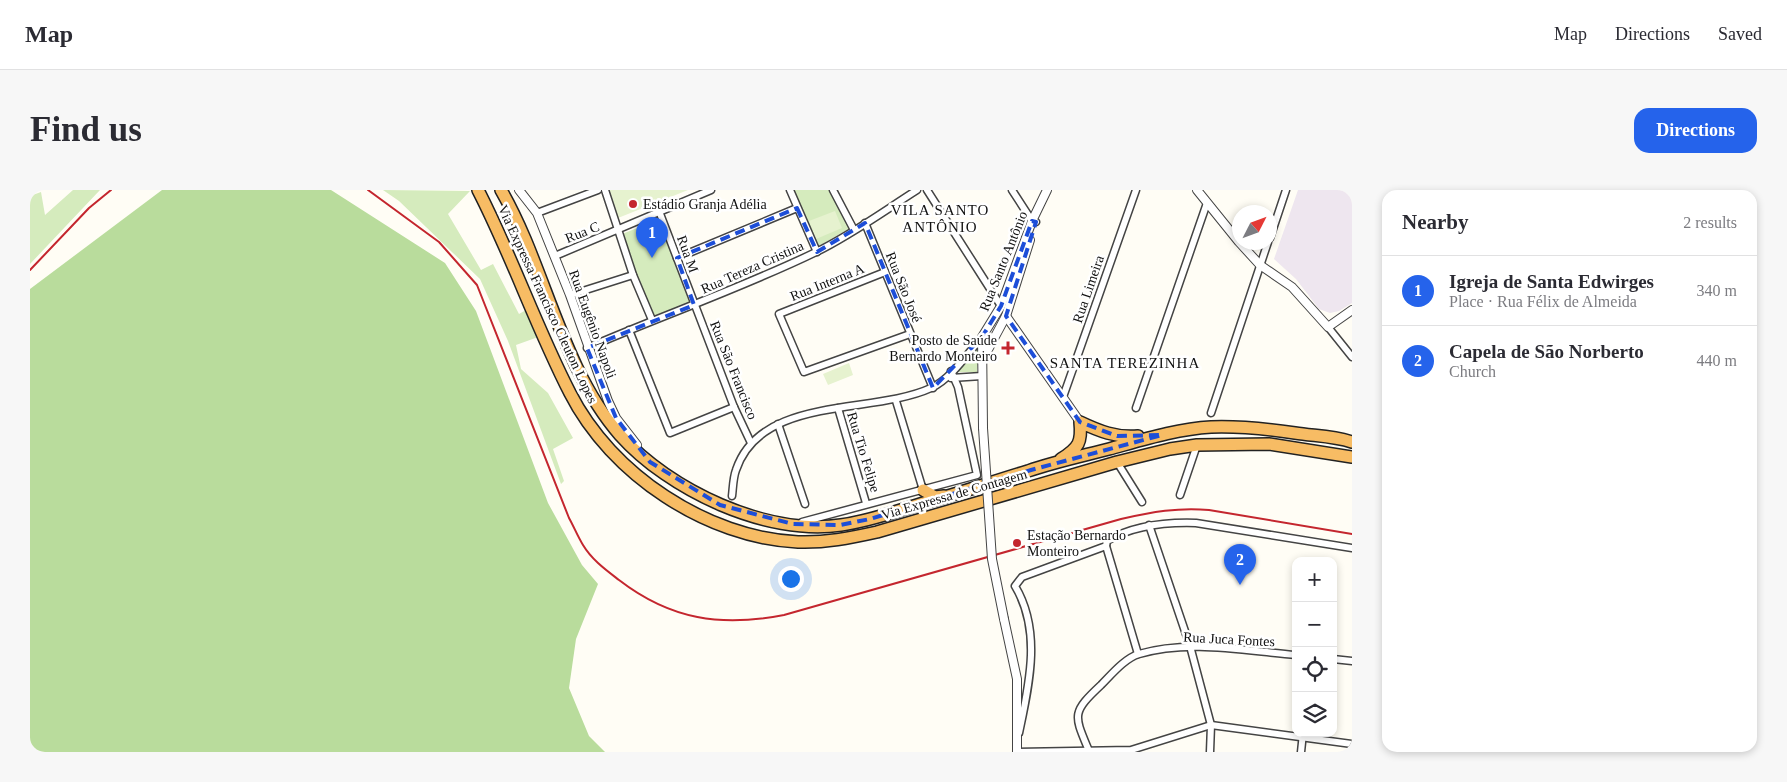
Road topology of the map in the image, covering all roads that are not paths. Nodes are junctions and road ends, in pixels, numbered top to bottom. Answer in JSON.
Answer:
{"nodes":[{"id":1,"x":478,"y":190,"type":"edge"},
{"id":2,"x":501,"y":190,"type":"edge"},
{"id":3,"x":519,"y":190,"type":"edge"},
{"id":4,"x":598,"y":190,"type":"edge"},
{"id":5,"x":605,"y":190,"type":"edge"},
{"id":6,"x":711,"y":190,"type":"edge"},
{"id":7,"x":790,"y":190,"type":"edge"},
{"id":8,"x":833,"y":190,"type":"edge"},
{"id":9,"x":917,"y":190,"type":"edge"},
{"id":10,"x":927,"y":190,"type":"edge"},
{"id":11,"x":1012,"y":190,"type":"edge"},
{"id":12,"x":1042,"y":190,"type":"edge"},
{"id":13,"x":1047,"y":190,"type":"edge"},
{"id":14,"x":1136,"y":190,"type":"edge"},
{"id":15,"x":1197,"y":190,"type":"edge"},
{"id":16,"x":1286,"y":190,"type":"edge"},
{"id":17,"x":1041,"y":199,"type":"junction"},
{"id":18,"x":1207,"y":203,"type":"junction"},
{"id":19,"x":797,"y":208,"type":"junction"},
{"id":20,"x":659,"y":211,"type":"junction"},
{"id":21,"x":537,"y":213,"type":"junction"},
{"id":22,"x":1277,"y":217,"type":"edge"},
{"id":23,"x":1034,"y":222,"type":"junction"},
{"id":24,"x":865,"y":223,"type":"junction"},
{"id":25,"x":854,"y":230,"type":"junction"},
{"id":26,"x":618,"y":231,"type":"junction"},
{"id":27,"x":1265,"y":250,"type":"edge"},
{"id":28,"x":817,"y":252,"type":"junction"},
{"id":29,"x":554,"y":256,"type":"junction"},
{"id":30,"x":677,"y":258,"type":"junction"},
{"id":31,"x":1260,"y":265,"type":"junction"},
{"id":32,"x":885,"y":272,"type":"junction"},
{"id":33,"x":633,"y":275,"type":"junction"},
{"id":34,"x":570,"y":296,"type":"junction"},
{"id":35,"x":694,"y":305,"type":"junction"},
{"id":36,"x":1001,"y":306,"type":"junction"},
{"id":37,"x":1352,"y":310,"type":"edge"},
{"id":38,"x":1006,"y":316,"type":"junction"},
{"id":39,"x":652,"y":320,"type":"junction"},
{"id":40,"x":1328,"y":326,"type":"junction"},
{"id":41,"x":629,"y":330,"type":"junction"},
{"id":42,"x":910,"y":334,"type":"junction"},
{"id":43,"x":982,"y":337,"type":"junction"},
{"id":44,"x":587,"y":348,"type":"junction"},
{"id":45,"x":1352,"y":357,"type":"edge"},
{"id":46,"x":982,"y":360,"type":"junction"},
{"id":47,"x":953,"y":374,"type":"junction"},
{"id":48,"x":982,"y":376,"type":"junction"},
{"id":49,"x":933,"y":388,"type":"junction"},
{"id":50,"x":1063,"y":397,"type":"junction"},
{"id":51,"x":896,"y":401,"type":"junction"},
{"id":52,"x":734,"y":407,"type":"junction"},
{"id":53,"x":838,"y":408,"type":"junction"},
{"id":54,"x":1136,"y":408,"type":"dead end"},
{"id":55,"x":1211,"y":413,"type":"dead end"},
{"id":56,"x":1080,"y":422,"type":"junction"},
{"id":57,"x":778,"y":424,"type":"junction"},
{"id":58,"x":1162,"y":435,"type":"junction"},
{"id":59,"x":1352,"y":442,"type":"edge"},
{"id":60,"x":751,"y":443,"type":"junction"},
{"id":61,"x":1197,"y":445,"type":"junction"},
{"id":62,"x":1352,"y":457,"type":"edge"},
{"id":63,"x":650,"y":462,"type":"junction"},
{"id":64,"x":1117,"y":462,"type":"junction"},
{"id":65,"x":1051,"y":465,"type":"junction"},
{"id":66,"x":923,"y":490,"type":"junction"},
{"id":67,"x":953,"y":495,"type":"junction"},
{"id":68,"x":1180,"y":495,"type":"dead end"},
{"id":69,"x":732,"y":496,"type":"dead end"},
{"id":70,"x":1142,"y":502,"type":"dead end"},
{"id":71,"x":805,"y":504,"type":"dead end"},
{"id":72,"x":866,"y":504,"type":"junction"},
{"id":73,"x":793,"y":524,"type":"junction"},
{"id":74,"x":1150,"y":525,"type":"junction"},
{"id":75,"x":797,"y":542,"type":"joint"},
{"id":76,"x":1106,"y":546,"type":"junction"},
{"id":77,"x":1352,"y":548,"type":"edge"},
{"id":78,"x":1190,"y":646,"type":"junction"},
{"id":79,"x":1138,"y":654,"type":"junction"},
{"id":80,"x":1292,"y":655,"type":"edge"},
{"id":81,"x":1337,"y":659,"type":"edge"},
{"id":82,"x":1352,"y":661,"type":"edge"},
{"id":83,"x":1211,"y":726,"type":"junction"},
{"id":84,"x":1292,"y":735,"type":"edge"},
{"id":85,"x":1303,"y":737,"type":"edge"},
{"id":86,"x":1309,"y":737,"type":"edge"},
{"id":87,"x":1017,"y":742,"type":"junction"},
{"id":88,"x":1352,"y":744,"type":"edge"},
{"id":89,"x":1089,"y":751,"type":"edge"},
{"id":90,"x":1131,"y":751,"type":"edge"},
{"id":91,"x":1017,"y":752,"type":"edge"},
{"id":92,"x":1210,"y":752,"type":"edge"},
{"id":93,"x":1301,"y":752,"type":"edge"}],
"edges":[{"from":1,"to":75,"type":"highway","name":"Via Expressa Francisco Cleuton Lopes"},
{"from":2,"to":63,"type":"highway","name":"Via Expressa Francisco Cleuton Lopes"},
{"from":3,"to":21,"type":"street","name":"Rua Eugênio Napoli"},
{"from":4,"to":21,"type":"street"},
{"from":5,"to":26,"type":"street"},
{"from":6,"to":20,"type":"street","name":"Rua C"},
{"from":7,"to":19,"type":"street"},
{"from":8,"to":25,"type":"street"},
{"from":9,"to":24,"type":"street","name":"Rua Tereza Cristina"},
{"from":10,"to":36,"type":"street"},
{"from":11,"to":23,"type":"street"},
{"from":12,"to":17,"type":"street","name":"Rua Santo Antônio"},
{"from":13,"to":17,"type":"street","name":"Rua Santo Antônio"},
{"from":14,"to":50,"type":"street","name":"Rua Limeira"},
{"from":15,"to":18,"type":"street"},
{"from":16,"to":22,"type":"street"},
{"from":17,"to":23,"type":"street","name":"Rua Santo Antônio"},
{"from":18,"to":31,"type":"street"},
{"from":18,"to":54,"type":"street"},
{"from":19,"to":28,"type":"street"},
{"from":19,"to":30,"type":"street"},
{"from":20,"to":26,"type":"street","name":"Rua C"},
{"from":20,"to":30,"type":"street","name":"Rua M"},
{"from":21,"to":29,"type":"street","name":"Rua Eugênio Napoli"},
{"from":23,"to":36,"type":"street","name":"Rua Santo Antônio"},
{"from":23,"to":38,"type":"street","name":"Rua Santo Antônio"},
{"from":24,"to":25,"type":"street","name":"Rua Tereza Cristina"},
{"from":24,"to":32,"type":"street","name":"Rua São José"},
{"from":25,"to":28,"type":"street","name":"Rua Tereza Cristina"},
{"from":26,"to":29,"type":"street","name":"Rua C"},
{"from":26,"to":33,"type":"street"},
{"from":27,"to":31,"type":"street"},
{"from":28,"to":35,"type":"street","name":"Rua Tereza Cristina"},
{"from":29,"to":34,"type":"street","name":"Rua Eugênio Napoli"},
{"from":30,"to":35,"type":"street","name":"Rua M"},
{"from":31,"to":40,"type":"street"},
{"from":31,"to":55,"type":"street"},
{"from":32,"to":42,"type":"street","name":"Rua São José"},
{"from":32,"to":42,"type":"street","name":"Rua Interna A"},
{"from":33,"to":34,"type":"street"},
{"from":33,"to":39,"type":"street"},
{"from":34,"to":44,"type":"street","name":"Rua Eugênio Napoli"},
{"from":35,"to":39,"type":"street","name":"Rua Tereza Cristina"},
{"from":35,"to":52,"type":"street","name":"Rua São Francisco"},
{"from":36,"to":43,"type":"street","name":"Rua Santo Antônio"},
{"from":37,"to":40,"type":"street"},
{"from":38,"to":46,"type":"street","name":"Rua Santo Antônio"},
{"from":38,"to":50,"type":"street"},
{"from":39,"to":41,"type":"street","name":"Rua Tereza Cristina"},
{"from":40,"to":45,"type":"street"},
{"from":41,"to":44,"type":"street","name":"Rua Tereza Cristina"},
{"from":41,"to":52,"type":"street"},
{"from":42,"to":49,"type":"street","name":"Rua São José"},
{"from":43,"to":46,"type":"street","name":"Rua Santo Antônio"},
{"from":43,"to":47,"type":"street"},
{"from":44,"to":63,"type":"street","name":"Rua Eugênio Napoli"},
{"from":46,"to":48,"type":"street","name":"Rua Santo Antônio"},
{"from":47,"to":48,"type":"street"},
{"from":47,"to":49,"type":"street"},
{"from":47,"to":66,"type":"street"},
{"from":48,"to":87,"type":"street","name":"Rua Santo Antônio","bridge":true},
{"from":49,"to":51,"type":"street"},
{"from":50,"to":56,"type":"street"},
{"from":51,"to":53,"type":"street"},
{"from":51,"to":66,"type":"street"},
{"from":52,"to":60,"type":"street","name":"Rua São Francisco"},
{"from":53,"to":57,"type":"street"},
{"from":53,"to":72,"type":"street","name":"Rua Tio Felipe"},
{"from":56,"to":58,"type":"highway"},
{"from":56,"to":65,"type":"highway"},
{"from":57,"to":60,"type":"street"},
{"from":57,"to":71,"type":"street"},
{"from":58,"to":59,"type":"highway"},
{"from":58,"to":65,"type":"highway","name":"Via Expressa de Contagem"},
{"from":60,"to":69,"type":"street"},
{"from":61,"to":62,"type":"highway"},
{"from":61,"to":64,"type":"highway"},
{"from":61,"to":68,"type":"street"},
{"from":63,"to":73,"type":"highway","name":"Via Expressa Francisco Cleuton Lopes"},
{"from":64,"to":70,"type":"street"},
{"from":64,"to":75,"type":"highway","name":"Via Expressa de Contagem"},
{"from":65,"to":67,"type":"highway","name":"Via Expressa de Contagem"},
{"from":66,"to":67,"type":"highway"},
{"from":66,"to":72,"type":"street"},
{"from":67,"to":73,"type":"highway","name":"Via Expressa de Contagem"},
{"from":72,"to":73,"type":"street"},
{"from":74,"to":76,"type":"street"},
{"from":74,"to":77,"type":"street"},
{"from":74,"to":78,"type":"street"},
{"from":76,"to":79,"type":"street"},
{"from":76,"to":87,"type":"street"},
{"from":78,"to":79,"type":"street","name":"Rua Juca Fontes"},
{"from":78,"to":80,"type":"street","name":"Rua Juca Fontes"},
{"from":78,"to":83,"type":"street"},
{"from":79,"to":89,"type":"street","name":"Rua Juca Fontes"},
{"from":81,"to":82,"type":"street"},
{"from":83,"to":84,"type":"street"},
{"from":83,"to":90,"type":"street"},
{"from":83,"to":92,"type":"street"},
{"from":85,"to":93,"type":"street"},
{"from":86,"to":88,"type":"street"},
{"from":87,"to":91,"type":"street","name":"Rua Santo Antônio"},
{"from":89,"to":90,"type":"street"},
{"from":89,"to":91,"type":"street"}]}
